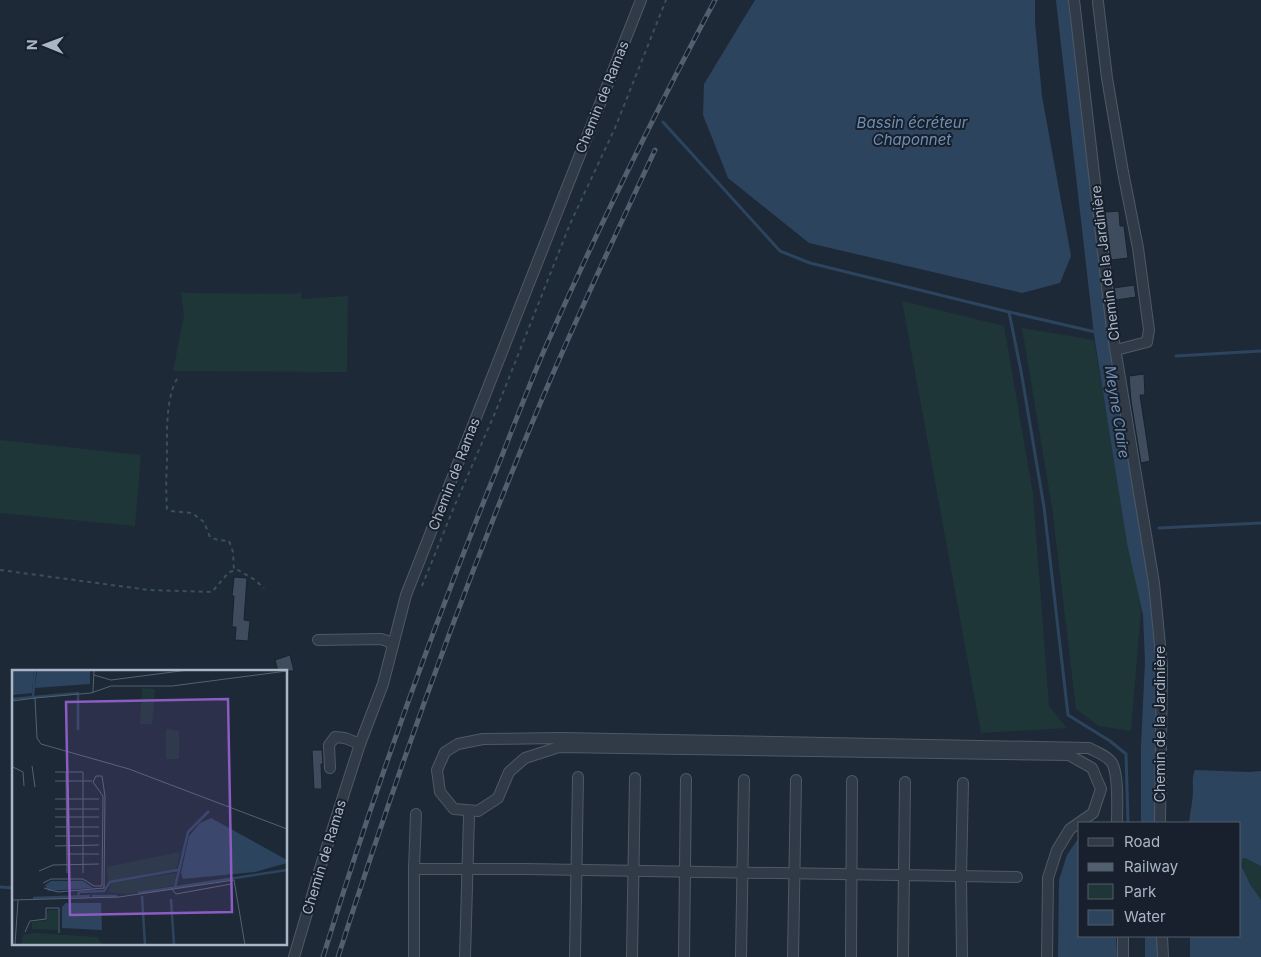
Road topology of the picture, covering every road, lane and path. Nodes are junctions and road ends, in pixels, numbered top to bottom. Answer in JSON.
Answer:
{"nodes":[{"id":1,"x":641,"y":0,"type":"edge"},
{"id":2,"x":666,"y":0,"type":"edge"},
{"id":3,"x":1074,"y":0,"type":"edge"},
{"id":4,"x":1098,"y":2,"type":"dead end"},
{"id":5,"x":1116,"y":350,"type":"junction"},
{"id":6,"x":177,"y":379,"type":"dead end"},
{"id":7,"x":0,"y":570,"type":"edge"},
{"id":8,"x":234,"y":571,"type":"junction"},
{"id":9,"x":423,"y":585,"type":"dead end"},
{"id":10,"x":264,"y":588,"type":"dead end"},
{"id":11,"x":318,"y":640,"type":"dead end"},
{"id":12,"x":393,"y":645,"type":"junction"},
{"id":13,"x":360,"y":744,"type":"junction"},
{"id":14,"x":330,"y":768,"type":"dead end"},
{"id":15,"x":578,"y":777,"type":"dead end"},
{"id":16,"x":636,"y":778,"type":"dead end"},
{"id":17,"x":686,"y":779,"type":"dead end"},
{"id":18,"x":744,"y":780,"type":"dead end"},
{"id":19,"x":796,"y":780,"type":"dead end"},
{"id":20,"x":852,"y":781,"type":"dead end"},
{"id":21,"x":905,"y":782,"type":"dead end"},
{"id":22,"x":963,"y":783,"type":"dead end"},
{"id":23,"x":416,"y":814,"type":"dead end"},
{"id":24,"x":469,"y":816,"type":"dead end"},
{"id":25,"x":1080,"y":822,"type":"edge"},
{"id":26,"x":1117,"y":822,"type":"edge"},
{"id":27,"x":1160,"y":822,"type":"edge"},
{"id":28,"x":1078,"y":823,"type":"edge"},
{"id":29,"x":414,"y":869,"type":"junction"},
{"id":30,"x":467,"y":869,"type":"junction"},
{"id":31,"x":576,"y":870,"type":"junction"},
{"id":32,"x":634,"y":871,"type":"junction"},
{"id":33,"x":685,"y":872,"type":"junction"},
{"id":34,"x":743,"y":873,"type":"junction"},
{"id":35,"x":794,"y":874,"type":"junction"},
{"id":36,"x":852,"y":875,"type":"junction"},
{"id":37,"x":904,"y":876,"type":"junction"},
{"id":38,"x":961,"y":877,"type":"junction"},
{"id":39,"x":1017,"y":877,"type":"dead end"},
{"id":40,"x":1123,"y":937,"type":"edge"},
{"id":41,"x":1162,"y":937,"type":"edge"},
{"id":42,"x":294,"y":957,"type":"edge"},
{"id":43,"x":414,"y":957,"type":"edge"},
{"id":44,"x":465,"y":957,"type":"edge"},
{"id":45,"x":575,"y":957,"type":"edge"},
{"id":46,"x":632,"y":957,"type":"edge"},
{"id":47,"x":684,"y":957,"type":"edge"},
{"id":48,"x":741,"y":957,"type":"edge"},
{"id":49,"x":793,"y":957,"type":"edge"},
{"id":50,"x":851,"y":957,"type":"edge"},
{"id":51,"x":903,"y":957,"type":"edge"},
{"id":52,"x":962,"y":957,"type":"edge"},
{"id":53,"x":1047,"y":957,"type":"edge"},
{"id":54,"x":1123,"y":957,"type":"edge"},
{"id":55,"x":1163,"y":957,"type":"edge"}],
"edges":[{"from":1,"to":12,"type":"street","name":"Chemin de Ramas"},
{"from":2,"to":9,"type":"path"},
{"from":3,"to":5,"type":"street","name":"Chemin de la Jardinière"},
{"from":4,"to":5,"type":"street"},
{"from":5,"to":27,"type":"street","name":"Chemin de la Jardinière"},
{"from":6,"to":8,"type":"path"},
{"from":7,"to":8,"type":"path"},
{"from":8,"to":10,"type":"path"},
{"from":11,"to":12,"type":"street"},
{"from":12,"to":13,"type":"street","name":"Chemin de Ramas"},
{"from":13,"to":14,"type":"street"},
{"from":13,"to":42,"type":"street","name":"Chemin de Ramas"},
{"from":15,"to":31,"type":"street"},
{"from":16,"to":32,"type":"street"},
{"from":17,"to":33,"type":"street"},
{"from":18,"to":34,"type":"street"},
{"from":19,"to":35,"type":"street"},
{"from":20,"to":36,"type":"street"},
{"from":21,"to":37,"type":"street"},
{"from":22,"to":38,"type":"street"},
{"from":23,"to":29,"type":"street"},
{"from":24,"to":30,"type":"street"},
{"from":25,"to":26,"type":"street"},
{"from":28,"to":53,"type":"street"},
{"from":29,"to":30,"type":"street"},
{"from":29,"to":43,"type":"street"},
{"from":30,"to":31,"type":"street"},
{"from":30,"to":44,"type":"street"},
{"from":31,"to":32,"type":"street"},
{"from":31,"to":45,"type":"street"},
{"from":32,"to":33,"type":"street"},
{"from":32,"to":46,"type":"street"},
{"from":33,"to":34,"type":"street"},
{"from":33,"to":47,"type":"street"},
{"from":34,"to":35,"type":"street"},
{"from":34,"to":48,"type":"street"},
{"from":35,"to":36,"type":"street"},
{"from":35,"to":49,"type":"street"},
{"from":36,"to":37,"type":"street"},
{"from":36,"to":50,"type":"street"},
{"from":37,"to":38,"type":"street"},
{"from":37,"to":51,"type":"street"},
{"from":38,"to":39,"type":"street"},
{"from":38,"to":52,"type":"street"},
{"from":40,"to":54,"type":"street"},
{"from":41,"to":55,"type":"street"}]}
